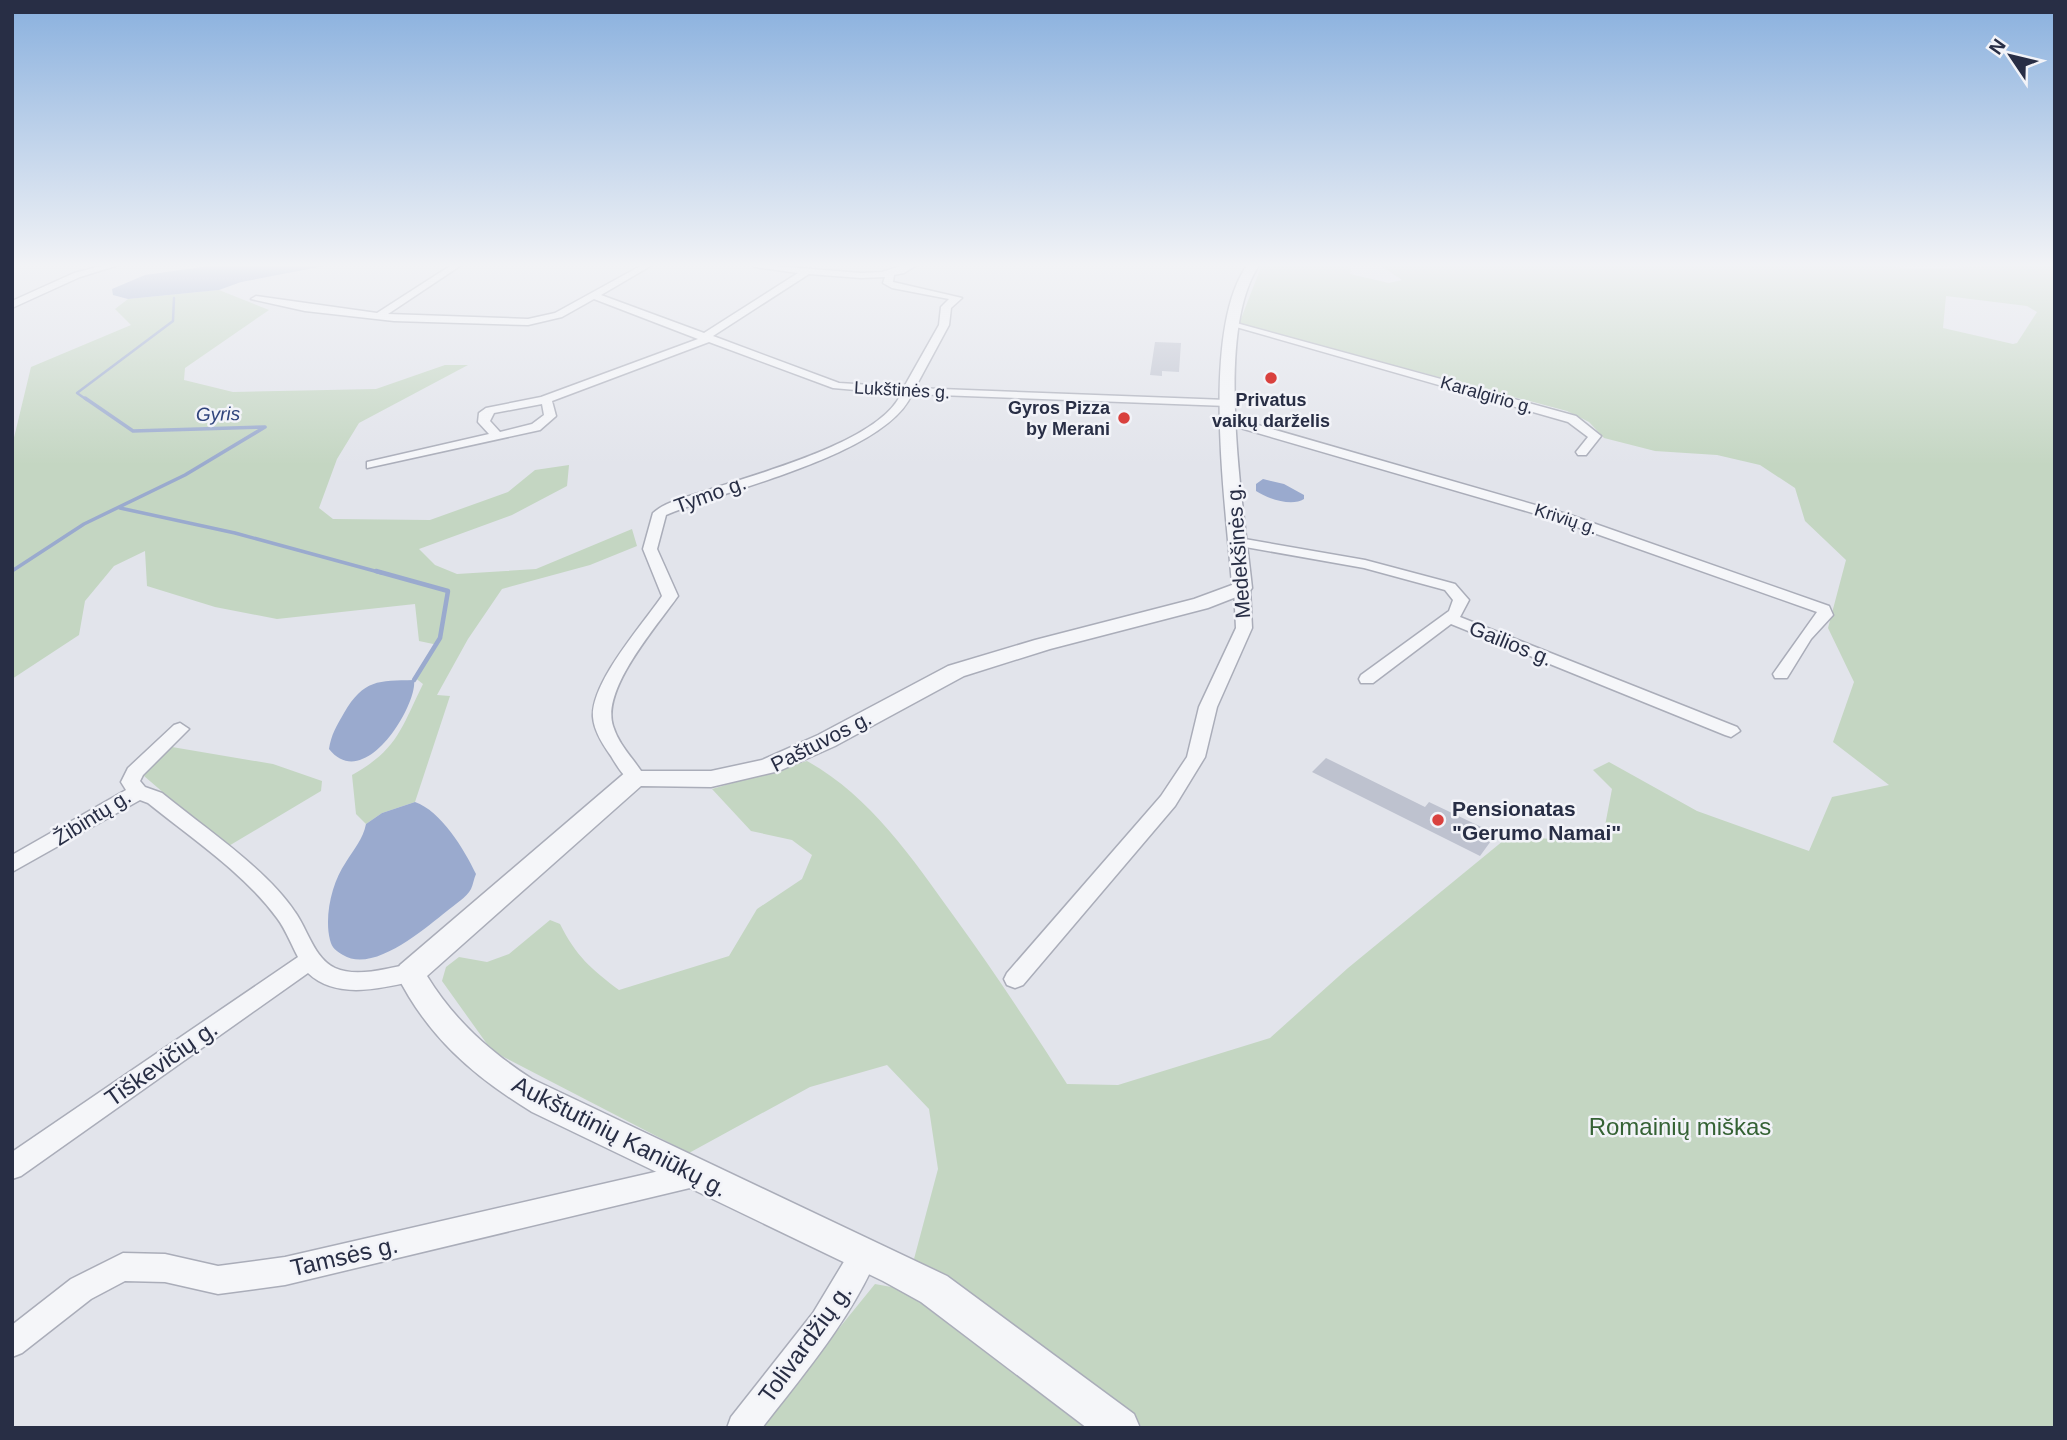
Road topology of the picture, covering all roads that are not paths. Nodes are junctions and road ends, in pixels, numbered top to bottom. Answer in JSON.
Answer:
{"nodes":[{"id":1,"x":687,"y":331,"type":"edge"},
{"id":2,"x":715,"y":331,"type":"edge"},
{"id":3,"x":941,"y":331,"type":"edge"},
{"id":4,"x":1232,"y":331,"type":"edge"},
{"id":5,"x":1262,"y":331,"type":"edge"},
{"id":6,"x":705,"y":338,"type":"junction"},
{"id":7,"x":910,"y":391,"type":"junction"},
{"id":8,"x":544,"y":400,"type":"junction"},
{"id":9,"x":1227,"y":404,"type":"junction"},
{"id":10,"x":1227,"y":420,"type":"junction"},
{"id":11,"x":497,"y":436,"type":"junction"},
{"id":12,"x":1582,"y":452,"type":"dead end"},
{"id":13,"x":372,"y":465,"type":"dead end"},
{"id":14,"x":1240,"y":542,"type":"junction"},
{"id":15,"x":1242,"y":588,"type":"junction"},
{"id":16,"x":1449,"y":618,"type":"junction"},
{"id":17,"x":1781,"y":674,"type":"dead end"},
{"id":18,"x":1367,"y":679,"type":"dead end"},
{"id":19,"x":180,"y":729,"type":"dead end"},
{"id":20,"x":1731,"y":731,"type":"dead end"},
{"id":21,"x":636,"y":777,"type":"junction"},
{"id":22,"x":138,"y":792,"type":"junction"},
{"id":23,"x":12,"y":865,"type":"edge"},
{"id":24,"x":311,"y":959,"type":"junction"},
{"id":25,"x":410,"y":973,"type":"junction"},
{"id":26,"x":1015,"y":979,"type":"dead end"},
{"id":27,"x":12,"y":1167,"type":"edge"},
{"id":28,"x":694,"y":1175,"type":"junction"},
{"id":29,"x":864,"y":1255,"type":"junction"},
{"id":30,"x":12,"y":1343,"type":"edge"},
{"id":31,"x":742,"y":1428,"type":"edge"},
{"id":32,"x":1121,"y":1428,"type":"edge"}],
"edges":[{"from":1,"to":6,"type":"street","name":"Lukštinės g."},
{"from":2,"to":6,"type":"street"},
{"from":3,"to":7,"type":"street"},
{"from":4,"to":9,"type":"street","name":"Medekšinės g."},
{"from":5,"to":12,"type":"street","name":"Karalgirio g."},
{"from":6,"to":7,"type":"street","name":"Lukštinės g."},
{"from":6,"to":8,"type":"street"},
{"from":7,"to":9,"type":"street","name":"Lukštinės g."},
{"from":7,"to":21,"type":"street","name":"Tymo g."},
{"from":8,"to":11,"type":"street"},
{"from":8,"to":11,"type":"street"},
{"from":9,"to":10,"type":"street","name":"Medekšinės g."},
{"from":10,"to":14,"type":"street","name":"Medekšinės g."},
{"from":10,"to":17,"type":"street","name":"Krivių g."},
{"from":11,"to":13,"type":"street"},
{"from":14,"to":15,"type":"street","name":"Medekšinės g."},
{"from":14,"to":16,"type":"street","name":"Gailios g."},
{"from":15,"to":21,"type":"street","name":"Paštuvos g."},
{"from":15,"to":26,"type":"street","name":"Medekšinės g."},
{"from":16,"to":18,"type":"street"},
{"from":16,"to":20,"type":"street","name":"Gailios g."},
{"from":19,"to":22,"type":"street","name":"Žibintų g."},
{"from":21,"to":25,"type":"street"},
{"from":22,"to":23,"type":"street","name":"Žibintų g."},
{"from":22,"to":24,"type":"street"},
{"from":24,"to":25,"type":"street"},
{"from":24,"to":27,"type":"street","name":"Tiškevičių g."},
{"from":25,"to":28,"type":"street","name":"Aukštutinių Kaniūkų g."},
{"from":28,"to":29,"type":"street","name":"Aukštutinių Kaniūkų g."},
{"from":28,"to":30,"type":"street","name":"Tamsės g."},
{"from":29,"to":31,"type":"street","name":"Tolivardžių g."},
{"from":29,"to":32,"type":"street","name":"Aukštutinių Kaniūkų g."}]}
